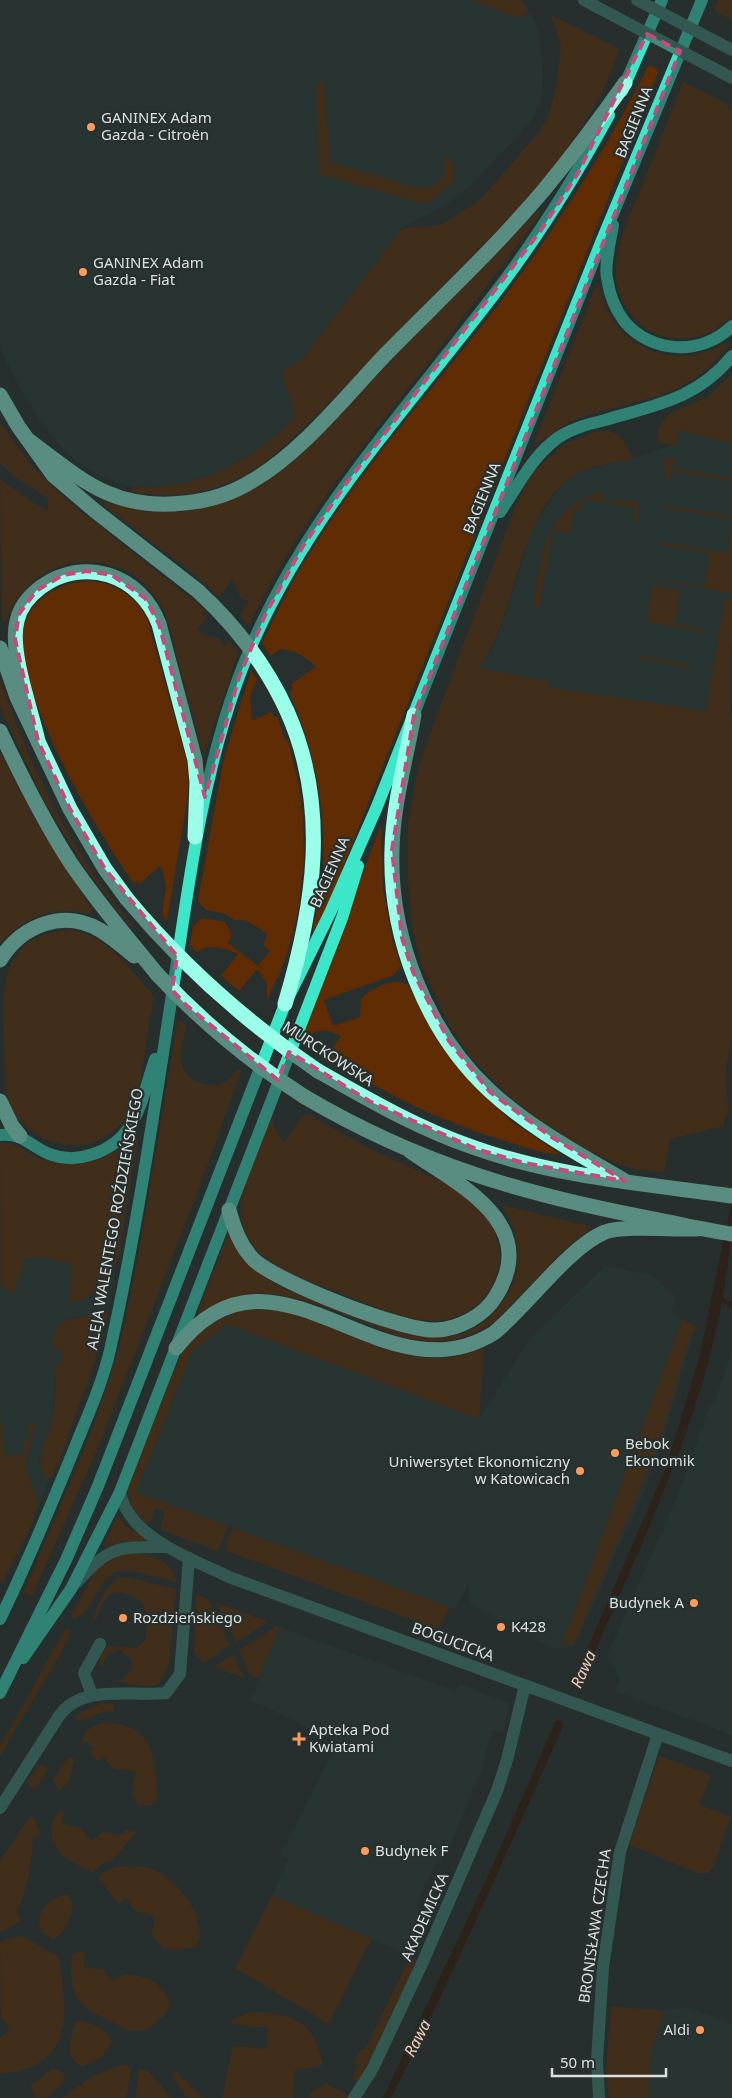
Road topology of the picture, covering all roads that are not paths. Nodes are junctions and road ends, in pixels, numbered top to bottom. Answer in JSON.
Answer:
{"nodes":[{"id":1,"x":637,"y":0,"type":"edge"},
{"id":2,"x":662,"y":0,"type":"edge"},
{"id":3,"x":702,"y":0,"type":"edge"},
{"id":4,"x":590,"y":3,"type":"edge"},
{"id":5,"x":732,"y":50,"type":"edge"},
{"id":6,"x":732,"y":78,"type":"edge"},
{"id":7,"x":626,"y":83,"type":"junction"},
{"id":8,"x":614,"y":216,"type":"junction"},
{"id":9,"x":732,"y":326,"type":"edge"},
{"id":10,"x":732,"y":356,"type":"edge"},
{"id":11,"x":0,"y":395,"type":"edge"},
{"id":12,"x":27,"y":439,"type":"junction"},
{"id":13,"x":485,"y":535,"type":"junction"},
{"id":14,"x":0,"y":648,"type":"edge"},
{"id":15,"x":414,"y":715,"type":"junction"},
{"id":16,"x":0,"y":731,"type":"edge"},
{"id":17,"x":38,"y":741,"type":"junction"},
{"id":18,"x":376,"y":809,"type":"junction"},
{"id":19,"x":196,"y":837,"type":"junction"},
{"id":20,"x":127,"y":945,"type":"junction"},
{"id":21,"x":0,"y":960,"type":"edge"},
{"id":22,"x":284,"y":1004,"type":"junction"},
{"id":23,"x":167,"y":1029,"type":"junction"},
{"id":24,"x":0,"y":1101,"type":"edge"},
{"id":25,"x":0,"y":1135,"type":"edge"},
{"id":26,"x":20,"y":1136,"type":"junction"},
{"id":27,"x":410,"y":1151,"type":"junction"},
{"id":28,"x":625,"y":1181,"type":"junction"},
{"id":29,"x":732,"y":1196,"type":"edge"},
{"id":30,"x":229,"y":1210,"type":"junction"},
{"id":31,"x":658,"y":1225,"type":"junction"},
{"id":32,"x":732,"y":1234,"type":"edge"},
{"id":33,"x":176,"y":1348,"type":"junction"},
{"id":34,"x":120,"y":1492,"type":"junction"},
{"id":35,"x":165,"y":1547,"type":"junction"},
{"id":36,"x":189,"y":1558,"type":"junction"},
{"id":37,"x":71,"y":1589,"type":"junction"},
{"id":38,"x":0,"y":1619,"type":"edge"},
{"id":39,"x":100,"y":1644,"type":"dead end"},
{"id":40,"x":525,"y":1685,"type":"junction"},
{"id":41,"x":1,"y":1691,"type":"edge"},
{"id":42,"x":92,"y":1694,"type":"junction"},
{"id":43,"x":658,"y":1734,"type":"junction"},
{"id":44,"x":732,"y":1761,"type":"edge"},
{"id":45,"x":0,"y":1808,"type":"edge"},
{"id":46,"x":354,"y":2098,"type":"edge"},
{"id":47,"x":599,"y":2098,"type":"edge"}],
"edges":[{"from":1,"to":5,"type":"street","bridge":true},
{"from":2,"to":7,"type":"main road","name":"BAGIENNA"},
{"from":3,"to":8,"type":"main road","name":"BAGIENNA"},
{"from":4,"to":6,"type":"street","bridge":true},
{"from":7,"to":12,"type":"highway"},
{"from":7,"to":19,"type":"main road","name":"BAGIENNA"},
{"from":8,"to":9,"type":"main road"},
{"from":8,"to":13,"type":"main road","name":"BAGIENNA"},
{"from":10,"to":13,"type":"main road"},
{"from":11,"to":12,"type":"highway"},
{"from":12,"to":22,"type":"highway","bridge":true},
{"from":13,"to":15,"type":"main road","name":"BAGIENNA"},
{"from":14,"to":17,"type":"highway"},
{"from":15,"to":18,"type":"main road","name":"BAGIENNA"},
{"from":15,"to":28,"type":"highway"},
{"from":16,"to":20,"type":"highway"},
{"from":17,"to":19,"type":"highway"},
{"from":17,"to":28,"type":"highway","name":"MURCKOWSKA","bridge":true},
{"from":18,"to":22,"type":"main road","name":"BAGIENNA"},
{"from":18,"to":30,"type":"main road"},
{"from":19,"to":23,"type":"main road","name":"ALEJA WALENTEGO ROŹDZIEŃSKIEGO"},
{"from":20,"to":21,"type":"highway"},
{"from":20,"to":27,"type":"highway","bridge":true},
{"from":22,"to":41,"type":"main road"},
{"from":23,"to":26,"type":"main road"},
{"from":23,"to":38,"type":"main road","name":"ALEJA WALENTEGO ROŹDZIEŃSKIEGO"},
{"from":24,"to":26,"type":"highway"},
{"from":25,"to":26,"type":"main road"},
{"from":27,"to":30,"type":"highway"},
{"from":27,"to":31,"type":"highway"},
{"from":28,"to":29,"type":"highway","name":"MURCKOWSKA"},
{"from":30,"to":33,"type":"main road"},
{"from":31,"to":32,"type":"highway"},
{"from":31,"to":33,"type":"highway"},
{"from":33,"to":34,"type":"main road"},
{"from":34,"to":35,"type":"street","name":"BOGUCICKA"},
{"from":34,"to":37,"type":"main road"},
{"from":35,"to":36,"type":"street","name":"BOGUCICKA"},
{"from":35,"to":37,"type":"street","name":"BOGUCICKA"},
{"from":36,"to":40,"type":"street","name":"BOGUCICKA"},
{"from":36,"to":42,"type":"street"},
{"from":37,"to":41,"type":"main road"},
{"from":39,"to":42,"type":"street"},
{"from":40,"to":43,"type":"street","name":"BOGUCICKA"},
{"from":40,"to":46,"type":"street","name":"AKADEMICKA"},
{"from":42,"to":45,"type":"street"},
{"from":43,"to":44,"type":"street","name":"BOGUCICKA"},
{"from":43,"to":47,"type":"street","name":"BRONISŁAWA CZECHA"}]}
